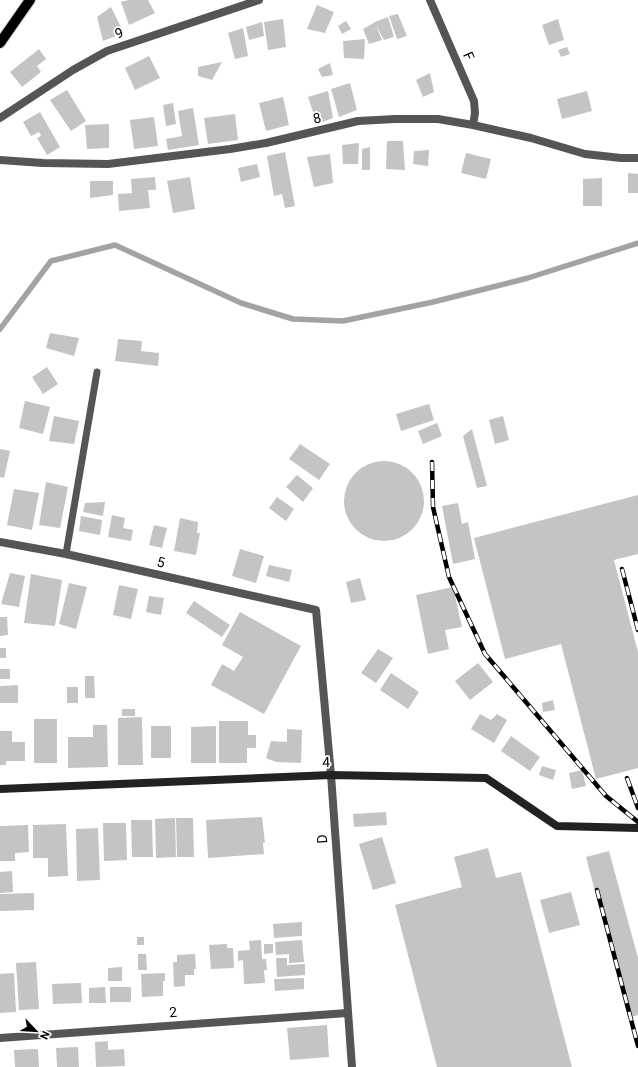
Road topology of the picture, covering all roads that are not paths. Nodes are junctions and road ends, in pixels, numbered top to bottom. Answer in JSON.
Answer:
{"nodes":[{"id":1,"x":30,"y":0,"type":"edge"},
{"id":2,"x":260,"y":0,"type":"edge"},
{"id":3,"x":430,"y":0,"type":"edge"},
{"id":4,"x":0,"y":43,"type":"edge"},
{"id":5,"x":0,"y":118,"type":"edge"},
{"id":6,"x":473,"y":125,"type":"junction"},
{"id":7,"x":638,"y":158,"type":"edge"},
{"id":8,"x":0,"y":160,"type":"edge"},
{"id":9,"x":97,"y":372,"type":"dead end"},
{"id":10,"x":0,"y":542,"type":"edge"},
{"id":11,"x":66,"y":554,"type":"junction"},
{"id":12,"x":316,"y":610,"type":"joint"},
{"id":13,"x":331,"y":775,"type":"junction"},
{"id":14,"x":0,"y":789,"type":"edge"},
{"id":15,"x":638,"y":828,"type":"edge"},
{"id":16,"x":347,"y":1013,"type":"junction"},
{"id":17,"x":0,"y":1038,"type":"edge"},
{"id":18,"x":352,"y":1067,"type":"edge"}],
"edges":[{"from":1,"to":4,"type":"main road"},
{"from":2,"to":5,"type":"street","name":"9"},
{"from":3,"to":6,"type":"street","name":"F"},
{"from":6,"to":7,"type":"street","name":"8"},
{"from":6,"to":8,"type":"street","name":"8"},
{"from":9,"to":11,"type":"lane"},
{"from":10,"to":11,"type":"street","name":"5"},
{"from":11,"to":12,"type":"street","name":"5"},
{"from":12,"to":13,"type":"street","name":"D"},
{"from":13,"to":14,"type":"street","name":"4"},
{"from":13,"to":15,"type":"street","name":"4"},
{"from":13,"to":16,"type":"street","name":"D"},
{"from":16,"to":17,"type":"street","name":"2"},
{"from":16,"to":18,"type":"street","name":"D"}]}
